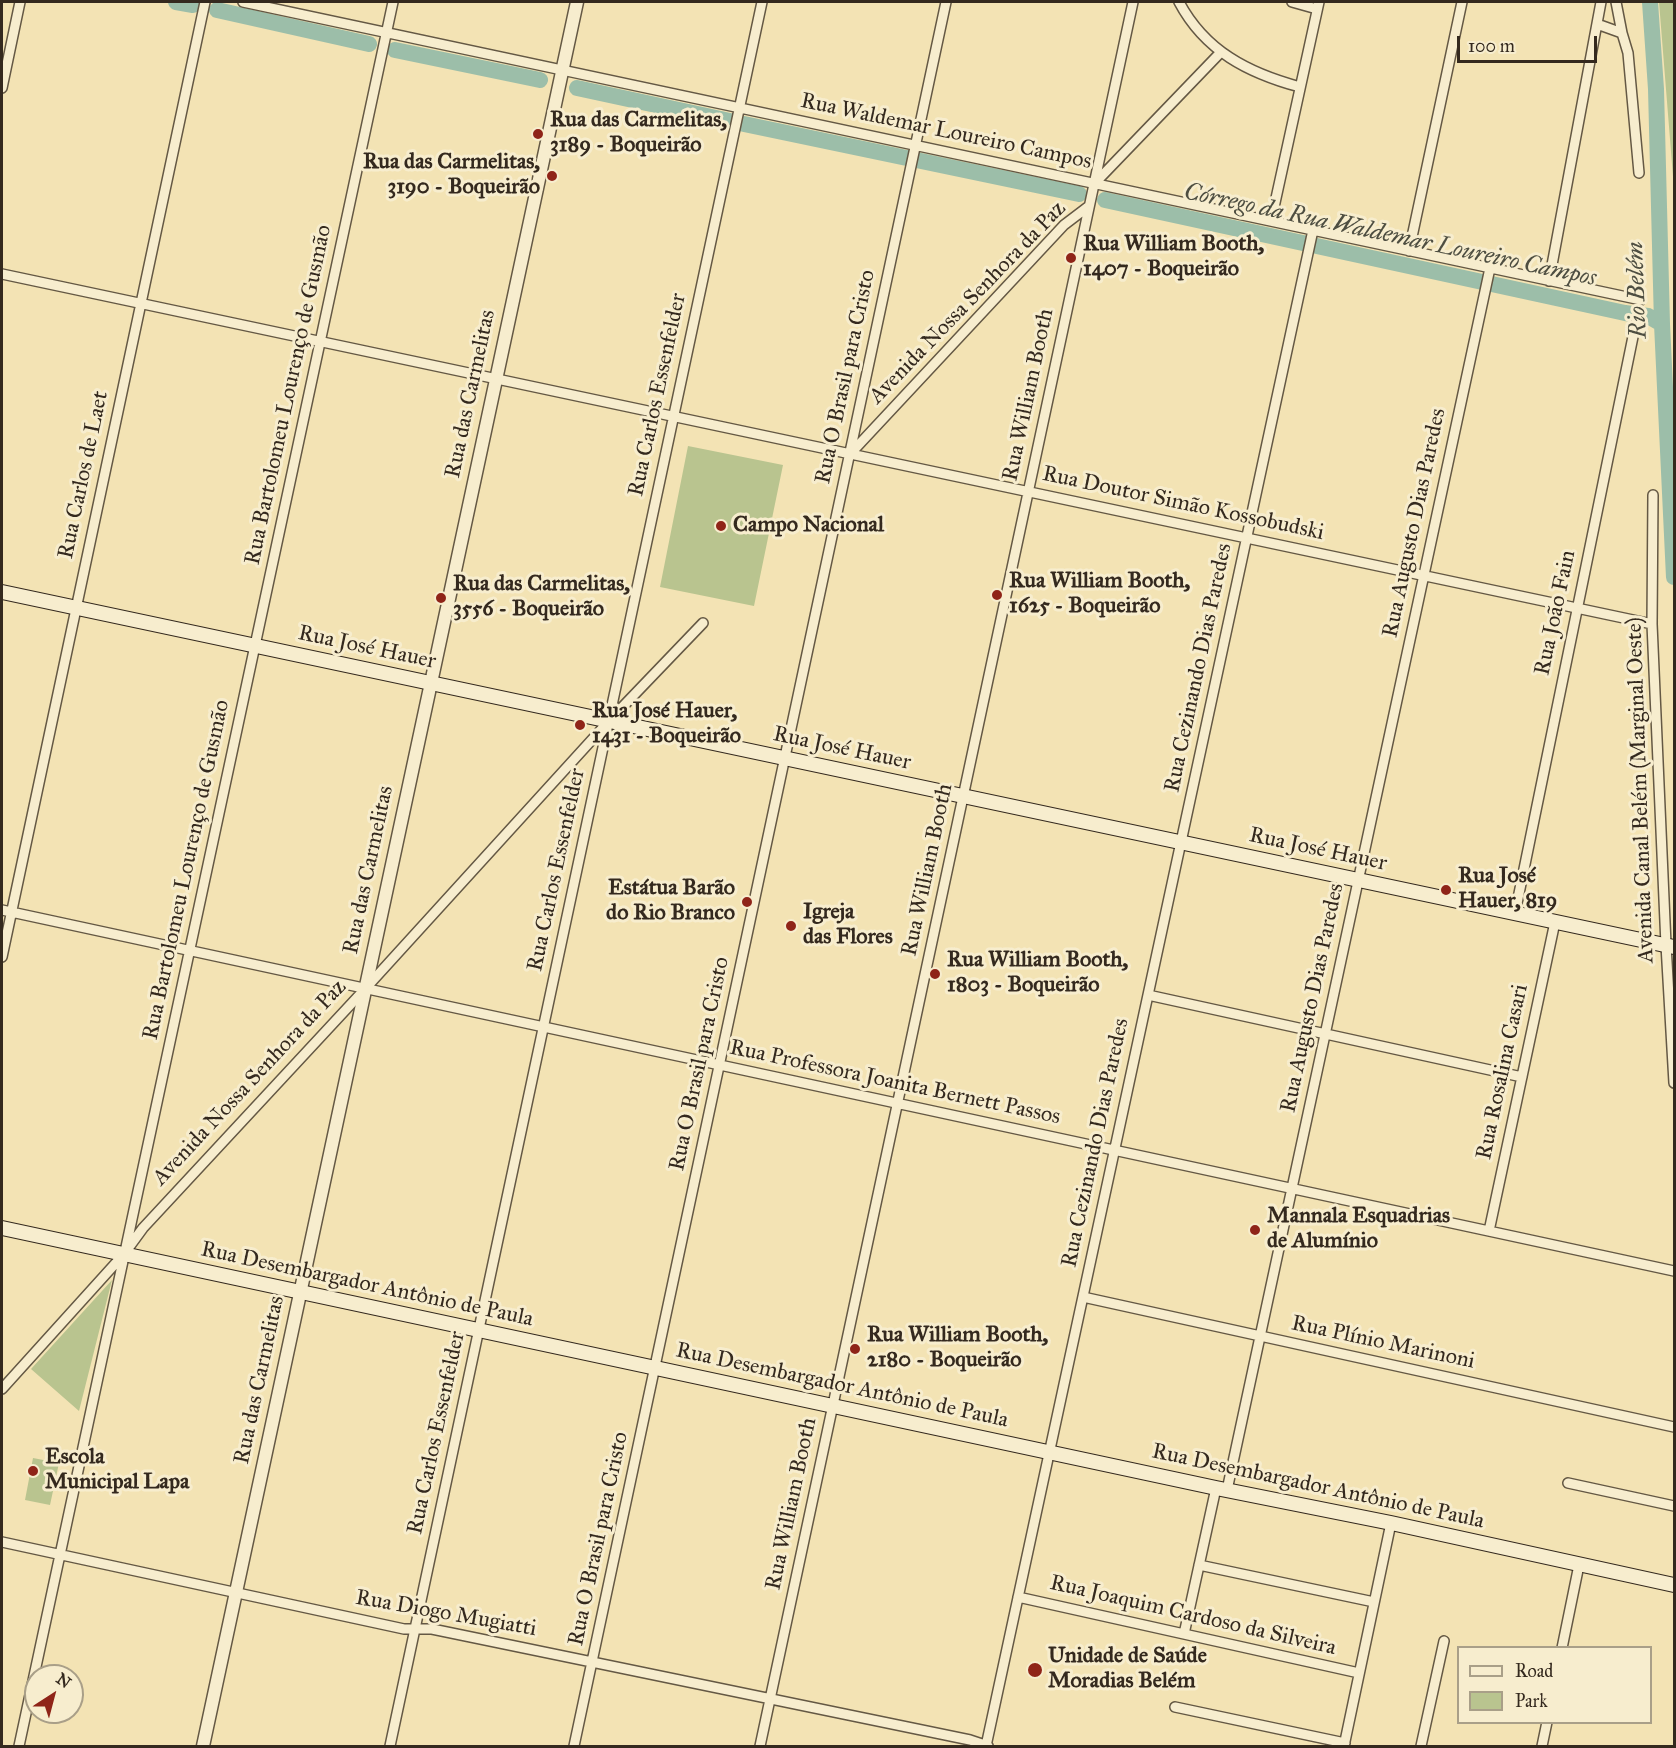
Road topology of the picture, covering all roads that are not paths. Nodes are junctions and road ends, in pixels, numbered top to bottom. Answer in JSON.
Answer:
{"nodes":[{"id":1,"x":20,"y":2,"type":"edge"},
{"id":2,"x":205,"y":2,"type":"edge"},
{"id":3,"x":243,"y":2,"type":"edge"},
{"id":4,"x":393,"y":2,"type":"edge"},
{"id":5,"x":577,"y":2,"type":"edge"},
{"id":6,"x":762,"y":2,"type":"edge"},
{"id":7,"x":946,"y":2,"type":"edge"},
{"id":8,"x":1133,"y":2,"type":"edge"},
{"id":9,"x":1179,"y":2,"type":"edge"},
{"id":10,"x":1292,"y":2,"type":"edge"},
{"id":11,"x":1462,"y":2,"type":"edge"},
{"id":12,"x":1601,"y":2,"type":"edge"},
{"id":13,"x":1616,"y":2,"type":"edge"},
{"id":14,"x":1318,"y":5,"type":"edge"},
{"id":15,"x":1597,"y":24,"type":"junction"},
{"id":16,"x":386,"y":32,"type":"junction"},
{"id":17,"x":1622,"y":33,"type":"junction"},
{"id":18,"x":1221,"y":52,"type":"junction"},
{"id":19,"x":562,"y":70,"type":"junction"},
{"id":20,"x":1300,"y":87,"type":"junction"},
{"id":21,"x":2,"y":88,"type":"edge"},
{"id":22,"x":739,"y":108,"type":"junction"},
{"id":23,"x":916,"y":145,"type":"junction"},
{"id":24,"x":1639,"y":173,"type":"dead end"},
{"id":25,"x":1094,"y":184,"type":"junction"},
{"id":26,"x":1089,"y":206,"type":"junction"},
{"id":27,"x":1271,"y":221,"type":"junction"},
{"id":28,"x":1313,"y":235,"type":"junction"},
{"id":29,"x":1409,"y":251,"type":"junction"},
{"id":30,"x":1489,"y":272,"type":"junction"},
{"id":31,"x":2,"y":274,"type":"edge"},
{"id":32,"x":1549,"y":281,"type":"junction"},
{"id":33,"x":1641,"y":300,"type":"dead end"},
{"id":34,"x":141,"y":303,"type":"junction"},
{"id":35,"x":1636,"y":322,"type":"dead end"},
{"id":36,"x":320,"y":341,"type":"junction"},
{"id":37,"x":496,"y":379,"type":"junction"},
{"id":38,"x":673,"y":416,"type":"junction"},
{"id":39,"x":850,"y":454,"type":"junction"},
{"id":40,"x":1029,"y":492,"type":"junction"},
{"id":41,"x":1653,"y":495,"type":"dead end"},
{"id":42,"x":1247,"y":538,"type":"junction"},
{"id":43,"x":1424,"y":575,"type":"junction"},
{"id":44,"x":2,"y":592,"type":"edge"},
{"id":45,"x":76,"y":608,"type":"junction"},
{"id":46,"x":1577,"y":608,"type":"junction"},
{"id":47,"x":703,"y":623,"type":"dead end"},
{"id":48,"x":1652,"y":624,"type":"junction"},
{"id":49,"x":255,"y":646,"type":"junction"},
{"id":50,"x":431,"y":683,"type":"junction"},
{"id":51,"x":609,"y":721,"type":"junction"},
{"id":52,"x":785,"y":758,"type":"junction"},
{"id":53,"x":964,"y":796,"type":"junction"},
{"id":54,"x":1181,"y":842,"type":"junction"},
{"id":55,"x":1358,"y":880,"type":"junction"},
{"id":56,"x":6,"y":911,"type":"edge"},
{"id":57,"x":1515,"y":913,"type":"junction"},
{"id":58,"x":1555,"y":922,"type":"junction"},
{"id":59,"x":1670,"y":946,"type":"edge"},
{"id":60,"x":189,"y":951,"type":"junction"},
{"id":61,"x":2,"y":957,"type":"edge"},
{"id":62,"x":365,"y":988,"type":"junction"},
{"id":63,"x":1148,"y":994,"type":"junction"},
{"id":64,"x":543,"y":1027,"type":"junction"},
{"id":65,"x":1325,"y":1034,"type":"junction"},
{"id":66,"x":720,"y":1065,"type":"junction"},
{"id":67,"x":1522,"y":1077,"type":"junction"},
{"id":68,"x":1674,"y":1083,"type":"edge"},
{"id":69,"x":898,"y":1104,"type":"junction"},
{"id":70,"x":1115,"y":1150,"type":"junction"},
{"id":71,"x":1292,"y":1189,"type":"junction"},
{"id":72,"x":2,"y":1228,"type":"edge"},
{"id":73,"x":1489,"y":1231,"type":"junction"},
{"id":74,"x":124,"y":1254,"type":"junction"},
{"id":75,"x":1674,"y":1271,"type":"edge"},
{"id":76,"x":300,"y":1292,"type":"junction"},
{"id":77,"x":1083,"y":1297,"type":"junction"},
{"id":78,"x":479,"y":1330,"type":"junction"},
{"id":79,"x":1260,"y":1336,"type":"junction"},
{"id":80,"x":655,"y":1368,"type":"junction"},
{"id":81,"x":2,"y":1389,"type":"edge"},
{"id":82,"x":833,"y":1406,"type":"junction"},
{"id":83,"x":1674,"y":1427,"type":"edge"},
{"id":84,"x":1050,"y":1452,"type":"junction"},
{"id":85,"x":1568,"y":1483,"type":"dead end"},
{"id":86,"x":1221,"y":1489,"type":"junction"},
{"id":87,"x":1674,"y":1506,"type":"edge"},
{"id":88,"x":1390,"y":1523,"type":"junction"},
{"id":89,"x":2,"y":1542,"type":"edge"},
{"id":90,"x":60,"y":1555,"type":"junction"},
{"id":91,"x":1579,"y":1564,"type":"junction"},
{"id":92,"x":1199,"y":1565,"type":"junction"},
{"id":93,"x":1674,"y":1585,"type":"edge"},
{"id":94,"x":236,"y":1592,"type":"junction"},
{"id":95,"x":1018,"y":1597,"type":"junction"},
{"id":96,"x":1374,"y":1602,"type":"junction"},
{"id":97,"x":415,"y":1628,"type":"junction"},
{"id":98,"x":1184,"y":1634,"type":"junction"},
{"id":99,"x":1444,"y":1641,"type":"dead end"},
{"id":100,"x":1562,"y":1646,"type":"edge"},
{"id":101,"x":592,"y":1662,"type":"junction"},
{"id":102,"x":1359,"y":1673,"type":"junction"},
{"id":103,"x":770,"y":1699,"type":"junction"},
{"id":104,"x":1175,"y":1707,"type":"dead end"},
{"id":105,"x":1547,"y":1724,"type":"edge"},
{"id":106,"x":1344,"y":1745,"type":"edge"},
{"id":107,"x":19,"y":1746,"type":"edge"},
{"id":108,"x":202,"y":1746,"type":"edge"},
{"id":109,"x":390,"y":1746,"type":"edge"},
{"id":110,"x":574,"y":1746,"type":"edge"},
{"id":111,"x":760,"y":1746,"type":"edge"},
{"id":112,"x":987,"y":1746,"type":"edge"},
{"id":113,"x":1421,"y":1746,"type":"edge"},
{"id":114,"x":1542,"y":1746,"type":"edge"}],
"edges":[{"from":1,"to":21,"type":"street"},
{"from":2,"to":34,"type":"street","name":"Rua Carlos de Laet"},
{"from":3,"to":16,"type":"street","name":"Rua Waldemar Loureiro Campos"},
{"from":4,"to":16,"type":"street","name":"Rua Bartolomeu Lourenço de Gusmão"},
{"from":5,"to":19,"type":"street","name":"Rua das Carmelitas"},
{"from":6,"to":22,"type":"street","name":"Rua Carlos Essenfelder"},
{"from":7,"to":23,"type":"street","name":"Rua O Brasil para Cristo"},
{"from":8,"to":25,"type":"street","name":"Rua William Booth"},
{"from":9,"to":18,"type":"street"},
{"from":10,"to":14,"type":"street"},
{"from":11,"to":29,"type":"street"},
{"from":12,"to":15,"type":"street"},
{"from":13,"to":17,"type":"street"},
{"from":14,"to":20,"type":"street"},
{"from":15,"to":17,"type":"street"},
{"from":15,"to":32,"type":"street"},
{"from":16,"to":19,"type":"street","name":"Rua Waldemar Loureiro Campos"},
{"from":16,"to":36,"type":"street","name":"Rua Bartolomeu Lourenço de Gusmão"},
{"from":17,"to":24,"type":"street"},
{"from":18,"to":20,"type":"street"},
{"from":18,"to":25,"type":"street"},
{"from":19,"to":22,"type":"street","name":"Rua Waldemar Loureiro Campos"},
{"from":19,"to":37,"type":"street","name":"Rua das Carmelitas"},
{"from":20,"to":27,"type":"street"},
{"from":22,"to":23,"type":"street","name":"Rua Waldemar Loureiro Campos"},
{"from":22,"to":38,"type":"street","name":"Rua Carlos Essenfelder"},
{"from":23,"to":25,"type":"street","name":"Rua Waldemar Loureiro Campos"},
{"from":23,"to":39,"type":"street","name":"Rua O Brasil para Cristo"},
{"from":25,"to":26,"type":"street","name":"Rua William Booth"},
{"from":25,"to":27,"type":"street","name":"Rua Waldemar Loureiro Campos"},
{"from":26,"to":39,"type":"street","name":"Avenida Nossa Senhora da Paz"},
{"from":26,"to":40,"type":"street","name":"Rua William Booth"},
{"from":27,"to":28,"type":"street","name":"Rua Waldemar Loureiro Campos"},
{"from":28,"to":29,"type":"street","name":"Rua Waldemar Loureiro Campos"},
{"from":28,"to":42,"type":"street","name":"Rua Cezinando Dias Paredes"},
{"from":29,"to":30,"type":"street","name":"Rua Waldemar Loureiro Campos"},
{"from":30,"to":32,"type":"street","name":"Rua Waldemar Loureiro Campos"},
{"from":30,"to":43,"type":"street","name":"Rua Augusto Dias Paredes"},
{"from":31,"to":34,"type":"street","name":"Rua Doutor Simão Kossobudski"},
{"from":32,"to":33,"type":"street","name":"Rua Waldemar Loureiro Campos"},
{"from":34,"to":36,"type":"street","name":"Rua Doutor Simão Kossobudski"},
{"from":34,"to":45,"type":"street","name":"Rua Carlos de Laet"},
{"from":35,"to":46,"type":"street","name":"Rua João Fain"},
{"from":36,"to":37,"type":"street","name":"Rua Doutor Simão Kossobudski"},
{"from":36,"to":49,"type":"street","name":"Rua Bartolomeu Lourenço de Gusmão"},
{"from":37,"to":38,"type":"street","name":"Rua Doutor Simão Kossobudski"},
{"from":37,"to":50,"type":"street","name":"Rua das Carmelitas"},
{"from":38,"to":39,"type":"street","name":"Rua Doutor Simão Kossobudski"},
{"from":38,"to":51,"type":"street","name":"Rua Carlos Essenfelder"},
{"from":39,"to":40,"type":"street","name":"Rua Doutor Simão Kossobudski"},
{"from":39,"to":52,"type":"street","name":"Rua O Brasil para Cristo"},
{"from":40,"to":42,"type":"street","name":"Rua Doutor Simão Kossobudski"},
{"from":40,"to":53,"type":"street","name":"Rua William Booth"},
{"from":41,"to":48,"type":"street","name":"Avenida Canal Belém (Marginal Oeste)"},
{"from":42,"to":43,"type":"street","name":"Rua Doutor Simão Kossobudski"},
{"from":42,"to":54,"type":"street","name":"Rua Cezinando Dias Paredes"},
{"from":43,"to":46,"type":"street","name":"Rua Doutor Simão Kossobudski"},
{"from":43,"to":55,"type":"street","name":"Rua Augusto Dias Paredes"},
{"from":44,"to":45,"type":"main road","name":"Rua José Hauer"},
{"from":45,"to":49,"type":"main road","name":"Rua José Hauer"},
{"from":45,"to":56,"type":"street","name":"Rua Carlos de Laet"},
{"from":46,"to":48,"type":"street","name":"Rua Doutor Simão Kossobudski"},
{"from":46,"to":57,"type":"street","name":"Rua João Fain"},
{"from":47,"to":51,"type":"street","name":"Avenida Nossa Senhora da Paz"},
{"from":48,"to":59,"type":"street","name":"Avenida Canal Belém (Marginal Oeste)"},
{"from":49,"to":50,"type":"main road","name":"Rua José Hauer"},
{"from":49,"to":60,"type":"street","name":"Rua Bartolomeu Lourenço de Gusmão"},
{"from":50,"to":51,"type":"main road","name":"Rua José Hauer"},
{"from":50,"to":62,"type":"street","name":"Rua das Carmelitas"},
{"from":51,"to":52,"type":"main road","name":"Rua José Hauer"},
{"from":51,"to":62,"type":"street","name":"Avenida Nossa Senhora da Paz"},
{"from":51,"to":64,"type":"street","name":"Rua Carlos Essenfelder"},
{"from":52,"to":53,"type":"main road","name":"Rua José Hauer"},
{"from":52,"to":66,"type":"street","name":"Rua O Brasil para Cristo"},
{"from":53,"to":54,"type":"main road","name":"Rua José Hauer"},
{"from":53,"to":69,"type":"street","name":"Rua William Booth"},
{"from":54,"to":55,"type":"main road","name":"Rua José Hauer"},
{"from":54,"to":63,"type":"street","name":"Rua Cezinando Dias Paredes"},
{"from":55,"to":57,"type":"main road","name":"Rua José Hauer"},
{"from":55,"to":65,"type":"street","name":"Rua Augusto Dias Paredes"},
{"from":56,"to":60,"type":"street","name":"Rua Professora Joanita Bernett Passos"},
{"from":56,"to":61,"type":"street","name":"Rua Carlos de Laet"},
{"from":57,"to":58,"type":"main road","name":"Rua José Hauer"},
{"from":58,"to":59,"type":"main road","name":"Rua José Hauer"},
{"from":58,"to":67,"type":"street","name":"Rua Rosalina Casari"},
{"from":59,"to":68,"type":"street","name":"Avenida Canal Belém (Marginal Oeste)"},
{"from":60,"to":62,"type":"street","name":"Rua Professora Joanita Bernett Passos"},
{"from":60,"to":74,"type":"street","name":"Rua Bartolomeu Lourenço de Gusmão"},
{"from":62,"to":64,"type":"street","name":"Rua Professora Joanita Bernett Passos"},
{"from":62,"to":74,"type":"street","name":"Avenida Nossa Senhora da Paz"},
{"from":62,"to":76,"type":"street","name":"Rua das Carmelitas"},
{"from":63,"to":65,"type":"street"},
{"from":63,"to":70,"type":"street","name":"Rua Cezinando Dias Paredes"},
{"from":64,"to":66,"type":"street","name":"Rua Professora Joanita Bernett Passos"},
{"from":64,"to":78,"type":"street","name":"Rua Carlos Essenfelder"},
{"from":65,"to":67,"type":"street"},
{"from":65,"to":71,"type":"street","name":"Rua Augusto Dias Paredes"},
{"from":66,"to":69,"type":"street","name":"Rua Professora Joanita Bernett Passos"},
{"from":66,"to":80,"type":"street","name":"Rua O Brasil para Cristo"},
{"from":67,"to":73,"type":"street","name":"Rua Rosalina Casari"},
{"from":69,"to":70,"type":"street","name":"Rua Professora Joanita Bernett Passos"},
{"from":69,"to":82,"type":"street","name":"Rua William Booth"},
{"from":70,"to":71,"type":"street","name":"Rua Professora Joanita Bernett Passos"},
{"from":70,"to":77,"type":"street","name":"Rua Cezinando Dias Paredes"},
{"from":71,"to":73,"type":"street","name":"Rua Professora Joanita Bernett Passos"},
{"from":71,"to":79,"type":"street","name":"Rua Augusto Dias Paredes"},
{"from":72,"to":74,"type":"main road","name":"Rua Desembargador Antônio de Paula"},
{"from":73,"to":75,"type":"street","name":"Rua Professora Joanita Bernett Passos"},
{"from":74,"to":76,"type":"main road","name":"Rua Desembargador Antônio de Paula"},
{"from":74,"to":81,"type":"street","name":"Avenida Nossa Senhora da Paz"},
{"from":74,"to":90,"type":"street","name":"Rua Bartolomeu Lourenço de Gusmão"},
{"from":76,"to":78,"type":"main road","name":"Rua Desembargador Antônio de Paula"},
{"from":76,"to":94,"type":"street","name":"Rua das Carmelitas"},
{"from":77,"to":79,"type":"street","name":"Rua Plínio Marinoni"},
{"from":77,"to":84,"type":"street","name":"Rua Cezinando Dias Paredes"},
{"from":78,"to":80,"type":"main road","name":"Rua Desembargador Antônio de Paula"},
{"from":78,"to":97,"type":"street","name":"Rua Carlos Essenfelder"},
{"from":79,"to":83,"type":"street","name":"Rua Plínio Marinoni"},
{"from":79,"to":86,"type":"street","name":"Rua Augusto Dias Paredes"},
{"from":80,"to":82,"type":"main road","name":"Rua Desembargador Antônio de Paula"},
{"from":80,"to":101,"type":"street","name":"Rua O Brasil para Cristo"},
{"from":82,"to":84,"type":"main road","name":"Rua Desembargador Antônio de Paula"},
{"from":82,"to":103,"type":"street","name":"Rua William Booth"},
{"from":84,"to":86,"type":"main road","name":"Rua Desembargador Antônio de Paula"},
{"from":84,"to":95,"type":"street","name":"Rua Cezinando Dias Paredes"},
{"from":85,"to":87,"type":"street"},
{"from":86,"to":88,"type":"main road","name":"Rua Desembargador Antônio de Paula"},
{"from":86,"to":92,"type":"street","name":"Rua Augusto Dias Paredes"},
{"from":88,"to":91,"type":"main road","name":"Rua Desembargador Antônio de Paula"},
{"from":88,"to":96,"type":"street"},
{"from":89,"to":90,"type":"street","name":"Rua Diogo Mugiatti"},
{"from":90,"to":94,"type":"street","name":"Rua Diogo Mugiatti"},
{"from":90,"to":107,"type":"street","name":"Rua Bartolomeu Lourenço de Gusmão"},
{"from":91,"to":93,"type":"main road","name":"Rua Desembargador Antônio de Paula"},
{"from":91,"to":100,"type":"street"},
{"from":92,"to":96,"type":"street"},
{"from":92,"to":98,"type":"street","name":"Rua Augusto Dias Paredes"},
{"from":94,"to":97,"type":"street","name":"Rua Diogo Mugiatti"},
{"from":94,"to":108,"type":"street","name":"Rua das Carmelitas"},
{"from":95,"to":98,"type":"street","name":"Rua Joaquim Cardoso da Silveira"},
{"from":95,"to":112,"type":"street","name":"Rua Cezinando Dias Paredes"},
{"from":96,"to":102,"type":"street"},
{"from":97,"to":101,"type":"street","name":"Rua Diogo Mugiatti"},
{"from":97,"to":109,"type":"street","name":"Rua Carlos Essenfelder"},
{"from":98,"to":102,"type":"street","name":"Rua Joaquim Cardoso da Silveira"},
{"from":99,"to":113,"type":"street"},
{"from":101,"to":103,"type":"street","name":"Rua Diogo Mugiatti"},
{"from":101,"to":110,"type":"street","name":"Rua O Brasil para Cristo"},
{"from":102,"to":106,"type":"street"},
{"from":103,"to":111,"type":"street","name":"Rua William Booth"},
{"from":103,"to":112,"type":"street","name":"Rua Diogo Mugiatti"},
{"from":104,"to":106,"type":"street"},
{"from":105,"to":114,"type":"street"}]}
